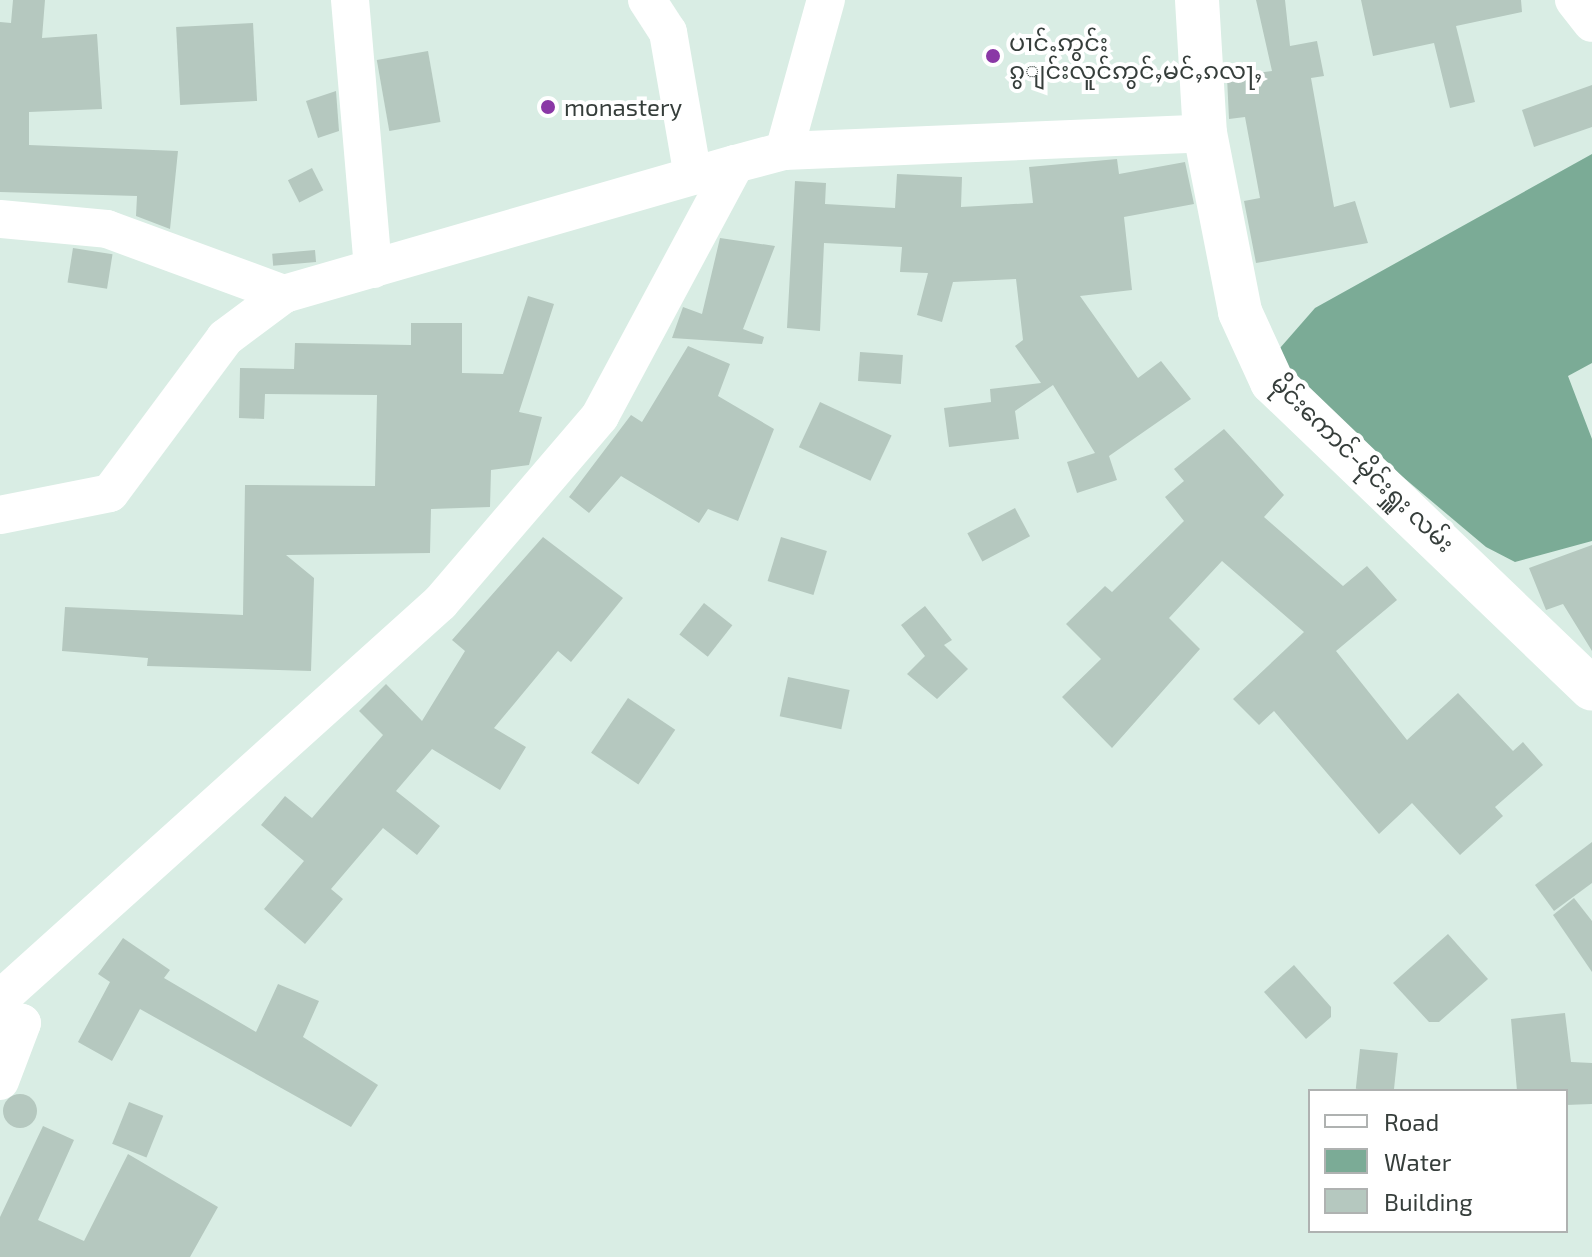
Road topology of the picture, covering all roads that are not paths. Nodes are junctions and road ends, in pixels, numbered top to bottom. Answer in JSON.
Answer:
{"nodes":[{"id":1,"x":350,"y":0,"type":"edge"},
{"id":2,"x":647,"y":0,"type":"edge"},
{"id":3,"x":826,"y":0,"type":"edge"},
{"id":4,"x":1197,"y":0,"type":"edge"},
{"id":5,"x":1574,"y":0,"type":"edge"},
{"id":6,"x":1592,"y":23,"type":"edge"},
{"id":7,"x":1205,"y":133,"type":"junction"},
{"id":8,"x":784,"y":151,"type":"junction"},
{"id":9,"x":735,"y":164,"type":"junction"},
{"id":10,"x":693,"y":176,"type":"junction"},
{"id":11,"x":0,"y":219,"type":"edge"},
{"id":12,"x":373,"y":269,"type":"junction"},
{"id":13,"x":284,"y":294,"type":"junction"},
{"id":14,"x":0,"y":515,"type":"edge"},
{"id":15,"x":1592,"y":689,"type":"edge"},
{"id":16,"x":0,"y":999,"type":"edge"},
{"id":17,"x":0,"y":1016,"type":"edge"},
{"id":18,"x":0,"y":1081,"type":"edge"}],
"edges":[{"from":1,"to":12,"type":"street"},
{"from":2,"to":10,"type":"street"},
{"from":3,"to":8,"type":"street"},
{"from":4,"to":7,"type":"main road","name":"မိုင်းကောင်-မိုင်းရှူး လမ်း"},
{"from":5,"to":6,"type":"street"},
{"from":7,"to":8,"type":"street"},
{"from":7,"to":15,"type":"main road","name":"မိုင်းကောင်-မိုင်းရှူး လမ်း"},
{"from":8,"to":9,"type":"street"},
{"from":9,"to":10,"type":"street"},
{"from":9,"to":16,"type":"street"},
{"from":10,"to":12,"type":"street"},
{"from":11,"to":13,"type":"street"},
{"from":12,"to":13,"type":"street"},
{"from":13,"to":14,"type":"street"},
{"from":17,"to":18,"type":"street"}]}
